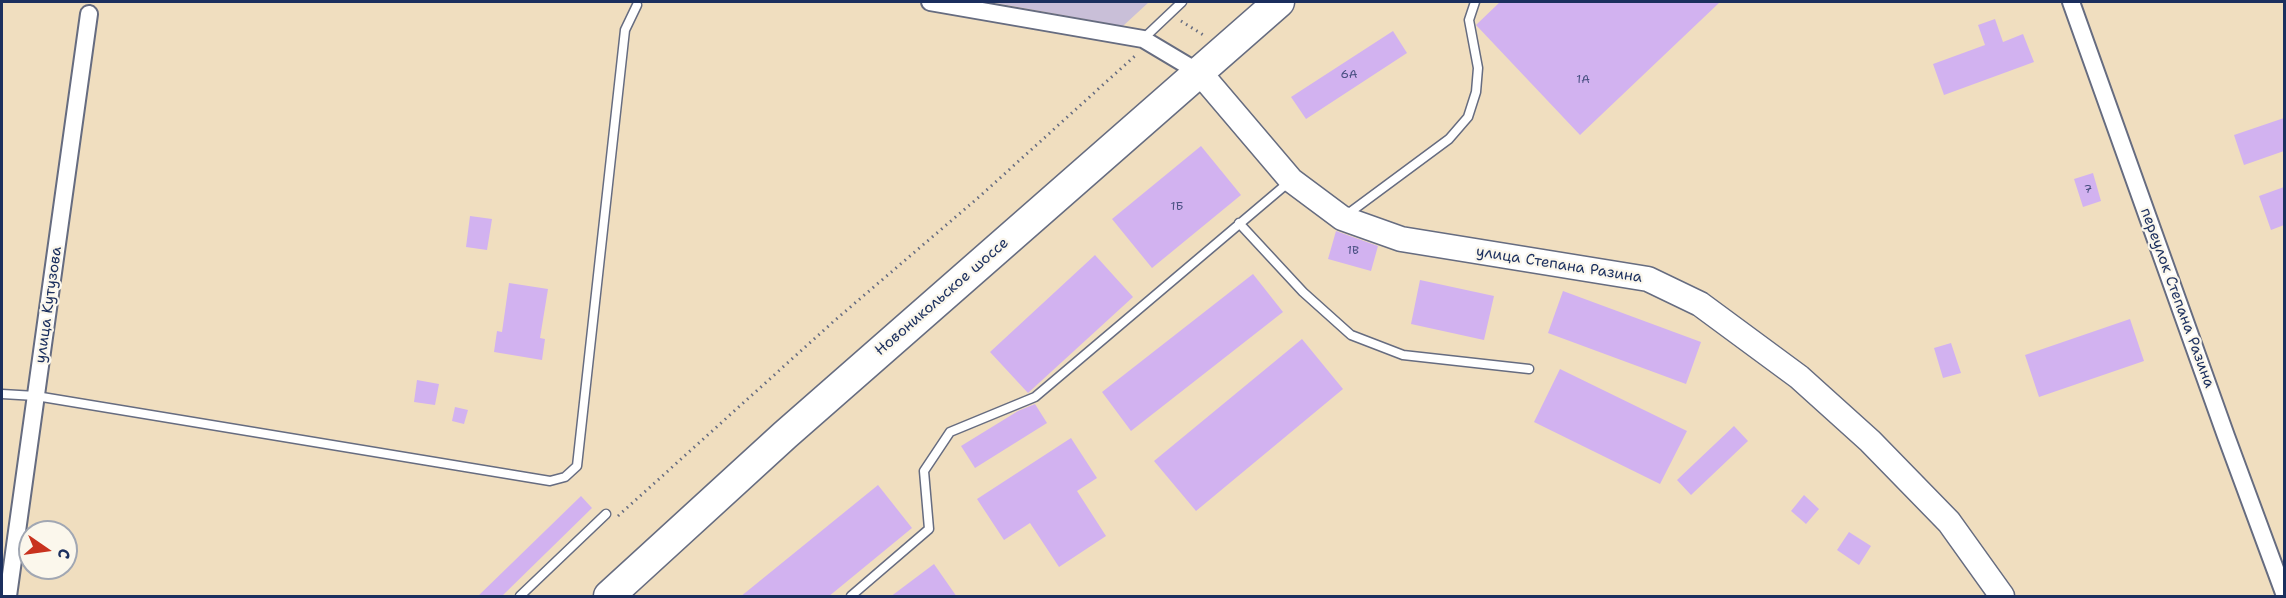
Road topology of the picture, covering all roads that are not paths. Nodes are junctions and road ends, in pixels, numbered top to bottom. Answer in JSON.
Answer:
{"nodes":[{"id":1,"x":930,"y":2,"type":"edge"},
{"id":2,"x":1182,"y":2,"type":"edge"},
{"id":3,"x":1279,"y":2,"type":"edge"},
{"id":4,"x":1475,"y":2,"type":"edge"},
{"id":5,"x":2072,"y":2,"type":"edge"},
{"id":6,"x":637,"y":5,"type":"dead end"},
{"id":7,"x":89,"y":14,"type":"dead end"},
{"id":8,"x":1147,"y":41,"type":"junction"},
{"id":9,"x":1200,"y":73,"type":"junction"},
{"id":10,"x":1291,"y":180,"type":"junction"},
{"id":11,"x":1342,"y":218,"type":"junction"},
{"id":12,"x":1239,"y":223,"type":"junction"},
{"id":13,"x":1530,"y":369,"type":"dead end"},
{"id":14,"x":2,"y":394,"type":"edge"},
{"id":15,"x":36,"y":396,"type":"junction"},
{"id":16,"x":606,"y":514,"type":"dead end"},
{"id":17,"x":2284,"y":593,"type":"edge"},
{"id":18,"x":8,"y":597,"type":"edge"},
{"id":19,"x":520,"y":597,"type":"edge"},
{"id":20,"x":609,"y":597,"type":"edge"},
{"id":21,"x":851,"y":597,"type":"edge"},
{"id":22,"x":2002,"y":597,"type":"edge"}],
"edges":[{"from":1,"to":8,"type":"street"},
{"from":2,"to":8,"type":"lane"},
{"from":3,"to":9,"type":"highway","name":"Новоникольское шоссе"},
{"from":4,"to":11,"type":"lane"},
{"from":5,"to":17,"type":"street","name":"переулок Степана Разина"},
{"from":6,"to":15,"type":"lane"},
{"from":7,"to":15,"type":"street","name":"улица Кутузова"},
{"from":8,"to":9,"type":"street"},
{"from":9,"to":10,"type":"street","name":"улица Степана Разина"},
{"from":9,"to":20,"type":"highway","name":"Новоникольское шоссе"},
{"from":10,"to":11,"type":"street","name":"улица Степана Разина"},
{"from":10,"to":12,"type":"lane"},
{"from":11,"to":22,"type":"street","name":"улица Степана Разина"},
{"from":12,"to":13,"type":"lane"},
{"from":12,"to":21,"type":"lane"},
{"from":14,"to":15,"type":"lane"},
{"from":15,"to":18,"type":"street","name":"улица Кутузова"},
{"from":16,"to":19,"type":"lane"}]}
